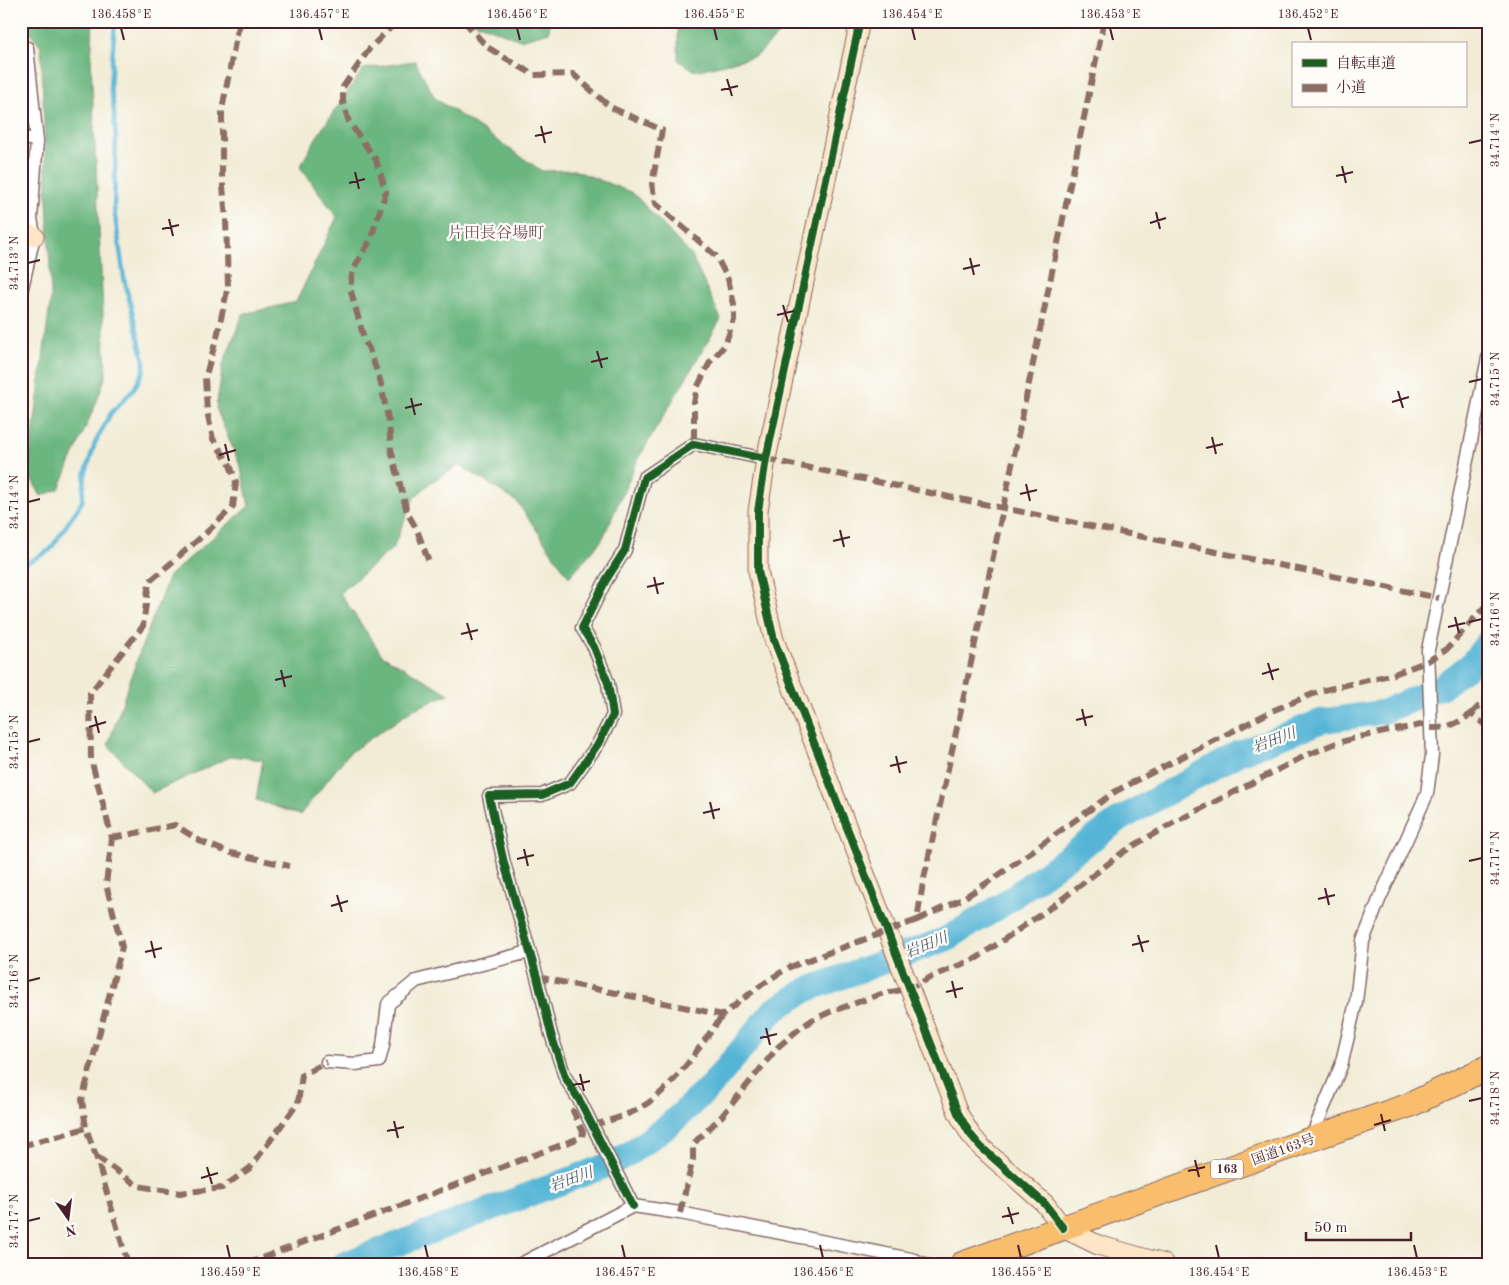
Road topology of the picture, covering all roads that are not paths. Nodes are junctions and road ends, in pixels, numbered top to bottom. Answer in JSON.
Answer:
{"nodes":[{"id":1,"x":860,"y":21,"type":"edge"},
{"id":2,"x":21,"y":47,"type":"edge"},
{"id":3,"x":21,"y":137,"type":"edge"},
{"id":4,"x":37,"y":141,"type":"junction"},
{"id":5,"x":28,"y":235,"type":"edge"},
{"id":6,"x":21,"y":292,"type":"edge"},
{"id":7,"x":1488,"y":358,"type":"edge"},
{"id":8,"x":766,"y":459,"type":"junction"},
{"id":9,"x":529,"y":952,"type":"junction"},
{"id":10,"x":328,"y":1062,"type":"dead end"},
{"id":11,"x":1488,"y":1067,"type":"edge"},
{"id":12,"x":1317,"y":1136,"type":"junction"},
{"id":13,"x":633,"y":1206,"type":"junction"},
{"id":14,"x":1063,"y":1228,"type":"junction"},
{"id":15,"x":521,"y":1264,"type":"edge"},
{"id":16,"x":925,"y":1264,"type":"edge"},
{"id":17,"x":962,"y":1264,"type":"edge"},
{"id":18,"x":1164,"y":1264,"type":"edge"}],
"edges":[{"from":1,"to":8,"type":"street"},
{"from":2,"to":4,"type":"street"},
{"from":3,"to":4,"type":"street"},
{"from":4,"to":5,"type":"street"},
{"from":5,"to":6,"type":"street"},
{"from":7,"to":12,"type":"street"},
{"from":8,"to":9,"type":"street"},
{"from":8,"to":14,"type":"street"},
{"from":9,"to":10,"type":"street"},
{"from":9,"to":13,"type":"street"},
{"from":11,"to":12,"type":"highway","name":"国道163号","number":"163"},
{"from":12,"to":14,"type":"highway","name":"国道163号","number":"163"},
{"from":13,"to":15,"type":"street"},
{"from":13,"to":16,"type":"street"},
{"from":14,"to":17,"type":"highway","name":"国道163号","number":"163"},
{"from":14,"to":18,"type":"street"}]}
